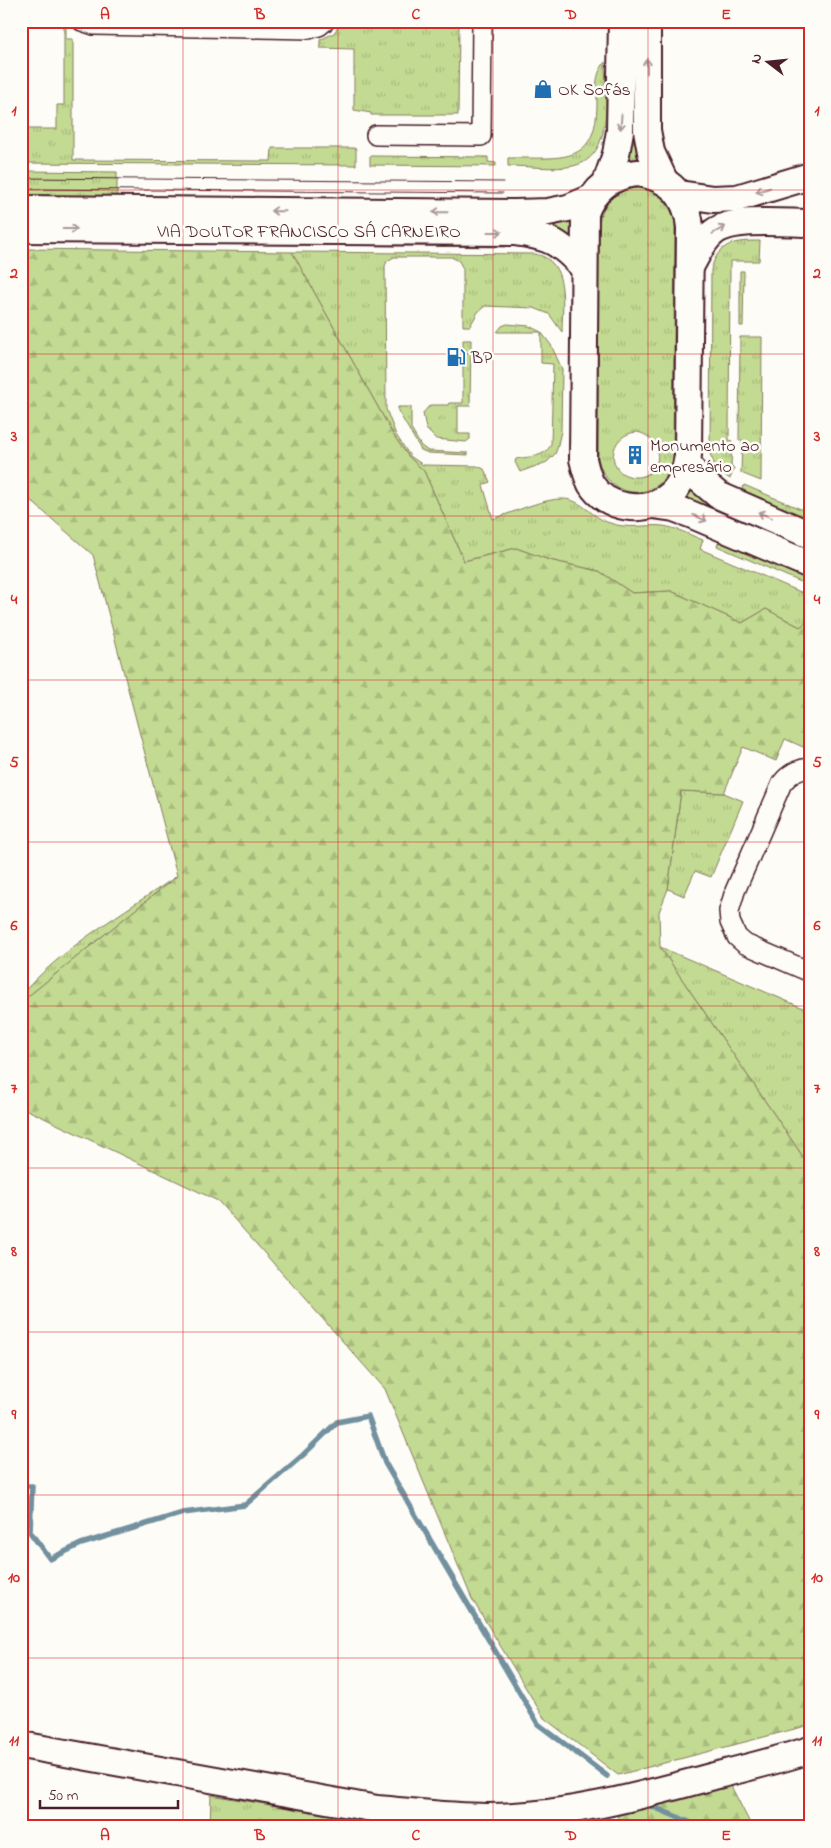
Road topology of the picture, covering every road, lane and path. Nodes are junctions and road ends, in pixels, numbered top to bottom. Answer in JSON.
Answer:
{"nodes":[{"id":1,"x":82,"y":21,"type":"edge"},
{"id":2,"x":325,"y":21,"type":"edge"},
{"id":3,"x":482,"y":21,"type":"edge"},
{"id":4,"x":622,"y":21,"type":"edge"},
{"id":5,"x":647,"y":21,"type":"edge"},
{"id":6,"x":376,"y":136,"type":"dead end"},
{"id":7,"x":810,"y":176,"type":"edge"},
{"id":8,"x":672,"y":188,"type":"junction"},
{"id":9,"x":599,"y":191,"type":"junction"},
{"id":10,"x":21,"y":208,"type":"edge"},
{"id":11,"x":810,"y":224,"type":"edge"},
{"id":12,"x":21,"y":229,"type":"edge"},
{"id":13,"x":690,"y":267,"type":"junction"},
{"id":14,"x":584,"y":268,"type":"junction"},
{"id":15,"x":687,"y":463,"type":"junction"},
{"id":16,"x":653,"y":505,"type":"junction"},
{"id":17,"x":810,"y":535,"type":"edge"},
{"id":18,"x":810,"y":565,"type":"edge"},
{"id":19,"x":810,"y":768,"type":"edge"},
{"id":20,"x":810,"y":972,"type":"edge"},
{"id":21,"x":21,"y":1745,"type":"edge"},
{"id":22,"x":810,"y":1750,"type":"edge"}],
"edges":[{"from":1,"to":2,"type":"street"},
{"from":3,"to":6,"type":"street"},
{"from":4,"to":9,"type":"main road","one_way":true},
{"from":8,"to":5,"type":"main road","one_way":true},
{"from":7,"to":8,"type":"main road","name":"VIA DOUTOR FRANCISCO SÁ CARNEIRO","one_way":true},
{"from":8,"to":9,"type":"main road","name":"VIA DOUTOR FRANCISCO SÁ CARNEIRO"},
{"from":8,"to":13,"type":"main road"},
{"from":9,"to":10,"type":"main road","name":"VIA DOUTOR FRANCISCO SÁ CARNEIRO","one_way":true},
{"from":9,"to":14,"type":"main road"},
{"from":13,"to":11,"type":"main road","one_way":true},
{"from":12,"to":14,"type":"main road","name":"VIA DOUTOR FRANCISCO SÁ CARNEIRO","one_way":true},
{"from":13,"to":15,"type":"main road"},
{"from":14,"to":16,"type":"main road"},
{"from":15,"to":16,"type":"main road"},
{"from":17,"to":15,"type":"main road","one_way":true},
{"from":16,"to":18,"type":"main road","one_way":true},
{"from":19,"to":20,"type":"street"},
{"from":21,"to":22,"type":"main road"}]}
